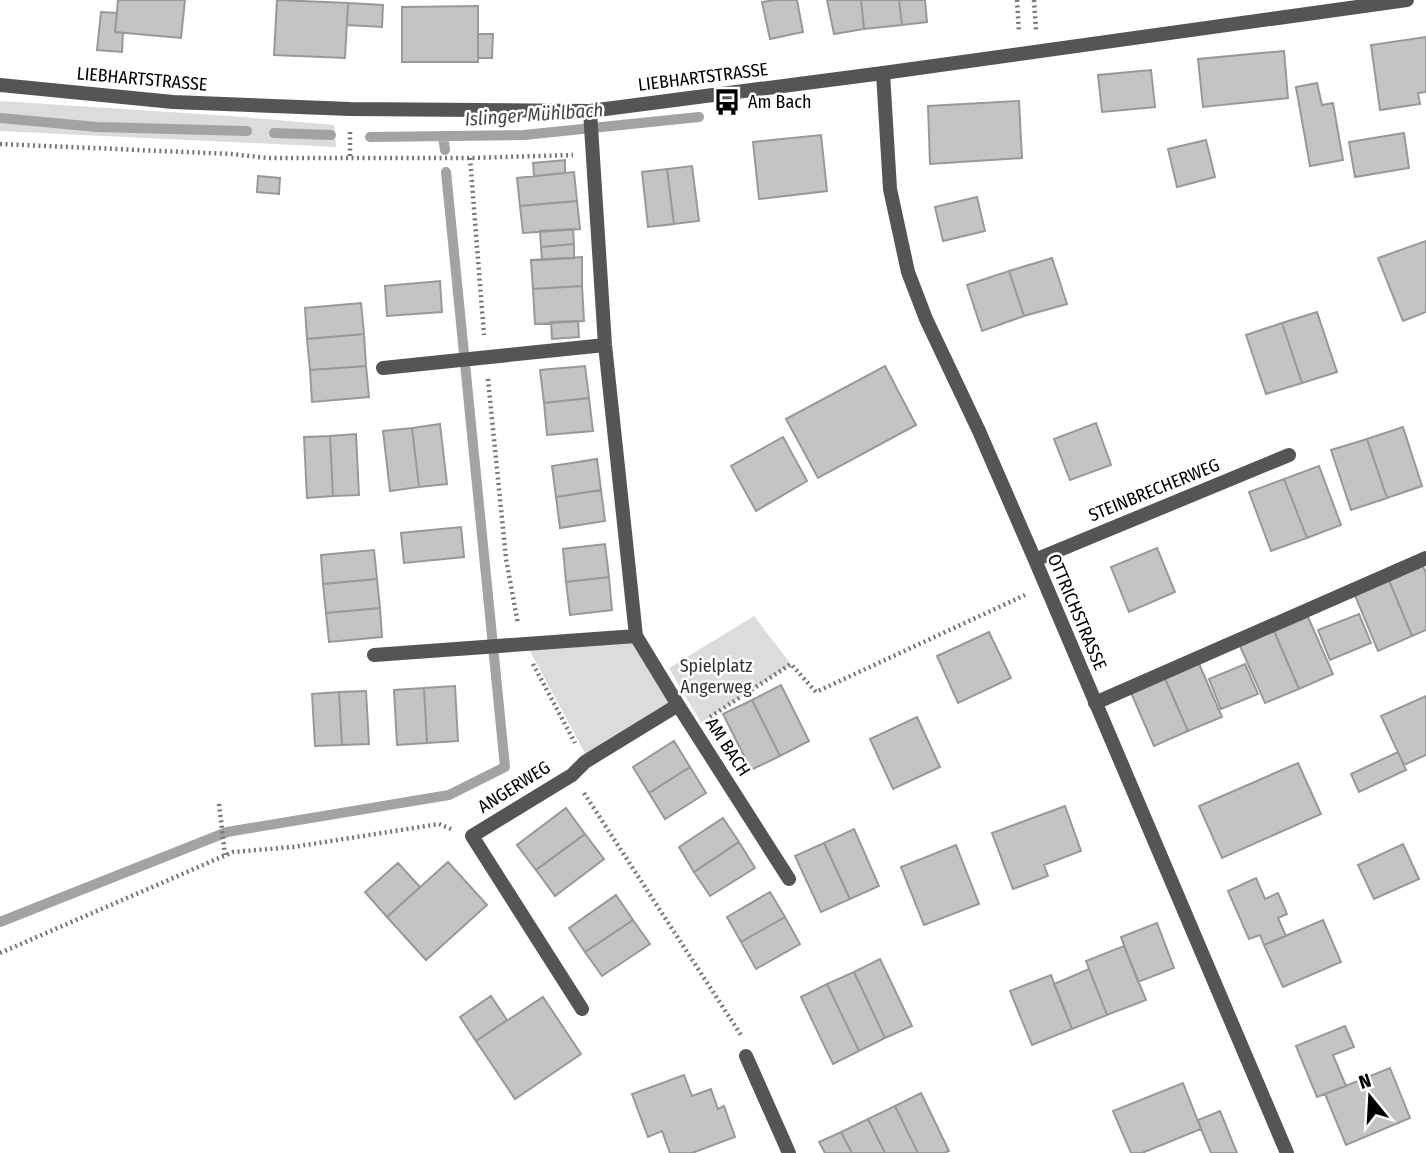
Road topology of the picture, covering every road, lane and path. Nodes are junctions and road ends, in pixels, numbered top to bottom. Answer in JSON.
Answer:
{"nodes":[{"id":1,"x":1017,"y":0,"type":"edge"},
{"id":2,"x":1034,"y":0,"type":"edge"},
{"id":3,"x":1407,"y":0,"type":"edge"},
{"id":4,"x":1018,"y":12,"type":"dead end"},
{"id":5,"x":1035,"y":13,"type":"dead end"},
{"id":6,"x":883,"y":73,"type":"junction"},
{"id":7,"x":0,"y":85,"type":"edge"},
{"id":8,"x":590,"y":116,"type":"junction"},
{"id":9,"x":0,"y":144,"type":"edge"},
{"id":10,"x":591,"y":148,"type":"junction"},
{"id":11,"x":470,"y":158,"type":"junction"},
{"id":12,"x":605,"y":345,"type":"junction"},
{"id":13,"x":480,"y":358,"type":"junction"},
{"id":14,"x":383,"y":368,"type":"dead end"},
{"id":15,"x":1289,"y":455,"type":"dead end"},
{"id":16,"x":1426,"y":558,"type":"edge"},
{"id":17,"x":1035,"y":560,"type":"junction"},
{"id":18,"x":1046,"y":587,"type":"junction"},
{"id":19,"x":636,"y":636,"type":"junction"},
{"id":20,"x":516,"y":645,"type":"junction"},
{"id":21,"x":374,"y":656,"type":"dead end"},
{"id":22,"x":1095,"y":703,"type":"junction"},
{"id":23,"x":678,"y":705,"type":"junction"},
{"id":24,"x":690,"y":724,"type":"junction"},
{"id":25,"x":586,"y":762,"type":"junction"},
{"id":26,"x":572,"y":775,"type":"junction"},
{"id":27,"x":219,"y":804,"type":"dead end"},
{"id":28,"x":472,"y":836,"type":"junction"},
{"id":29,"x":225,"y":855,"type":"junction"},
{"id":30,"x":789,"y":879,"type":"dead end"},
{"id":31,"x":0,"y":953,"type":"edge"},
{"id":32,"x":582,"y":1009,"type":"dead end"},
{"id":33,"x":746,"y":1056,"type":"joint"},
{"id":34,"x":789,"y":1153,"type":"edge"},
{"id":35,"x":1287,"y":1153,"type":"edge"}],
"edges":[{"from":1,"to":4,"type":"path"},
{"from":2,"to":5,"type":"path"},
{"from":3,"to":6,"type":"street","name":"LIEBHARTSTRASSE"},
{"from":6,"to":8,"type":"street","name":"LIEBHARTSTRASSE"},
{"from":6,"to":17,"type":"street","name":"OTTRICHSTRASSE"},
{"from":7,"to":8,"type":"street","name":"LIEBHARTSTRASSE"},
{"from":8,"to":10,"type":"street","name":"AM BACH"},
{"from":9,"to":11,"type":"path"},
{"from":10,"to":11,"type":"path"},
{"from":10,"to":12,"type":"street","name":"AM BACH"},
{"from":11,"to":13,"type":"path"},
{"from":12,"to":13,"type":"street"},
{"from":12,"to":19,"type":"street","name":"AM BACH"},
{"from":13,"to":14,"type":"street"},
{"from":13,"to":20,"type":"path"},
{"from":15,"to":17,"type":"street","name":"STEINBRECHERWEG"},
{"from":16,"to":22,"type":"street"},
{"from":17,"to":18,"type":"street","name":"OTTRICHSTRASSE"},
{"from":18,"to":22,"type":"street","name":"OTTRICHSTRASSE"},
{"from":18,"to":24,"type":"path"},
{"from":19,"to":20,"type":"street"},
{"from":19,"to":23,"type":"street","name":"AM BACH"},
{"from":20,"to":21,"type":"street"},
{"from":20,"to":25,"type":"path"},
{"from":22,"to":35,"type":"street","name":"OTTRICHSTRASSE"},
{"from":23,"to":24,"type":"street","name":"AM BACH"},
{"from":23,"to":25,"type":"street","name":"ANGERWEG"},
{"from":24,"to":30,"type":"street","name":"AM BACH"},
{"from":25,"to":26,"type":"street","name":"ANGERWEG"},
{"from":26,"to":28,"type":"street","name":"ANGERWEG"},
{"from":26,"to":33,"type":"path"},
{"from":27,"to":29,"type":"path"},
{"from":28,"to":29,"type":"path"},
{"from":28,"to":32,"type":"street","name":"ANGERWEG"},
{"from":29,"to":31,"type":"path"},
{"from":33,"to":34,"type":"street"}]}
